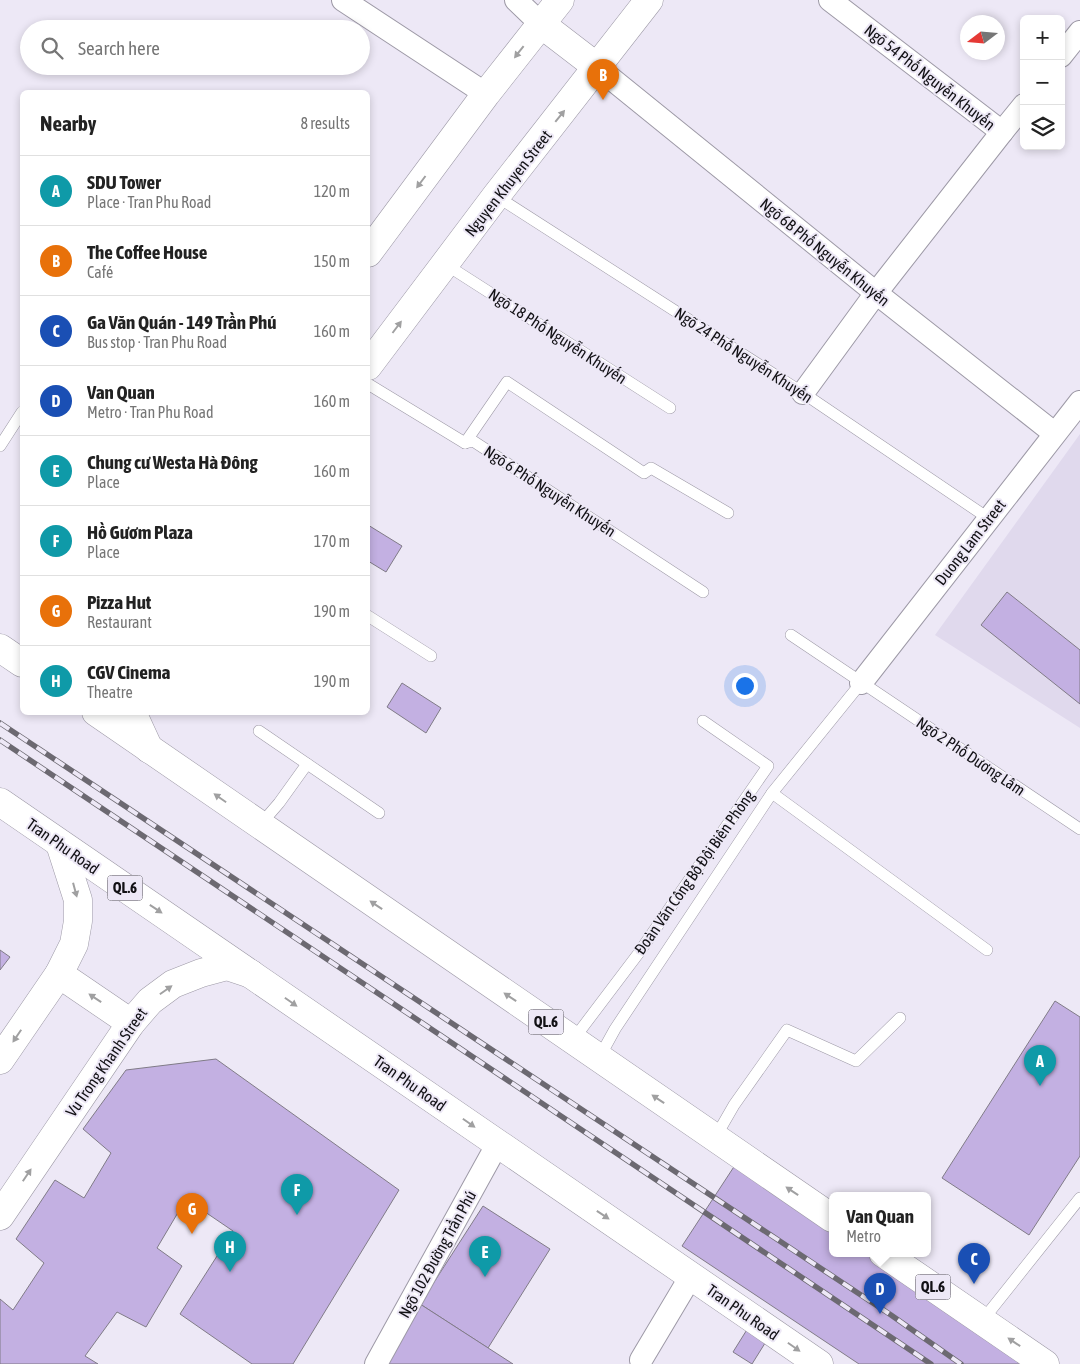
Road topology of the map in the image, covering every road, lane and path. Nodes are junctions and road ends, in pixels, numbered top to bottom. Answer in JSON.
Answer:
{"nodes":[{"id":1,"x":343,"y":0,"type":"edge"},
{"id":2,"x":516,"y":0,"type":"edge"},
{"id":3,"x":560,"y":0,"type":"edge"},
{"id":4,"x":650,"y":0,"type":"edge"},
{"id":5,"x":830,"y":0,"type":"edge"},
{"id":6,"x":541,"y":24,"type":"junction"},
{"id":7,"x":1080,"y":32,"type":"edge"},
{"id":8,"x":1065,"y":51,"type":"edge"},
{"id":9,"x":597,"y":68,"type":"junction"},
{"id":10,"x":486,"y":94,"type":"junction"},
{"id":11,"x":1020,"y":110,"type":"edge"},
{"id":12,"x":1002,"y":132,"type":"junction"},
{"id":13,"x":496,"y":196,"type":"junction"},
{"id":14,"x":370,"y":250,"type":"edge"},
{"id":15,"x":445,"y":264,"type":"junction"},
{"id":16,"x":876,"y":293,"type":"junction"},
{"id":17,"x":370,"y":363,"type":"edge"},
{"id":18,"x":370,"y":385,"type":"edge"},
{"id":19,"x":804,"y":393,"type":"junction"},
{"id":20,"x":1080,"y":402,"type":"edge"},
{"id":21,"x":670,"y":408,"type":"dead end"},
{"id":22,"x":20,"y":415,"type":"edge"},
{"id":23,"x":1054,"y":433,"type":"junction"},
{"id":24,"x":465,"y":443,"type":"junction"},
{"id":25,"x":0,"y":446,"type":"edge"},
{"id":26,"x":728,"y":513,"type":"dead end"},
{"id":27,"x":988,"y":518,"type":"junction"},
{"id":28,"x":703,"y":592,"type":"dead end"},
{"id":29,"x":370,"y":617,"type":"edge"},
{"id":30,"x":791,"y":635,"type":"dead end"},
{"id":31,"x":0,"y":648,"type":"edge"},
{"id":32,"x":431,"y":656,"type":"dead end"},
{"id":33,"x":20,"y":662,"type":"edge"},
{"id":34,"x":861,"y":683,"type":"junction"},
{"id":35,"x":100,"y":715,"type":"edge"},
{"id":36,"x":133,"y":715,"type":"edge"},
{"id":37,"x":703,"y":722,"type":"dead end"},
{"id":38,"x":259,"y":731,"type":"dead end"},
{"id":39,"x":149,"y":749,"type":"junction"},
{"id":40,"x":307,"y":764,"type":"junction"},
{"id":41,"x":772,"y":793,"type":"junction"},
{"id":42,"x":0,"y":802,"type":"edge"},
{"id":43,"x":379,"y":814,"type":"dead end"},
{"id":44,"x":260,"y":825,"type":"junction"},
{"id":45,"x":1080,"y":829,"type":"edge"},
{"id":46,"x":60,"y":844,"type":"junction"},
{"id":47,"x":987,"y":950,"type":"dead end"},
{"id":48,"x":59,"y":974,"type":"junction"},
{"id":49,"x":251,"y":974,"type":"junction"},
{"id":50,"x":900,"y":1018,"type":"dead end"},
{"id":51,"x":131,"y":1023,"type":"junction"},
{"id":52,"x":572,"y":1040,"type":"junction"},
{"id":53,"x":599,"y":1058,"type":"junction"},
{"id":54,"x":0,"y":1060,"type":"edge"},
{"id":55,"x":715,"y":1138,"type":"junction"},
{"id":56,"x":498,"y":1143,"type":"junction"},
{"id":57,"x":1080,"y":1198,"type":"edge"},
{"id":58,"x":0,"y":1216,"type":"edge"},
{"id":59,"x":829,"y":1216,"type":"edge"},
{"id":60,"x":889,"y":1257,"type":"edge"},
{"id":61,"x":691,"y":1276,"type":"junction"},
{"id":62,"x":982,"y":1321,"type":"junction"},
{"id":63,"x":641,"y":1360,"type":"dead end"},
{"id":64,"x":376,"y":1364,"type":"edge"},
{"id":65,"x":817,"y":1364,"type":"edge"},
{"id":66,"x":1045,"y":1364,"type":"edge"}],
"edges":[{"from":1,"to":10,"type":"street"},
{"from":2,"to":6,"type":"street"},
{"from":3,"to":6,"type":"main road"},
{"from":4,"to":9,"type":"main road","name":"Nguyen Khuyen Street"},
{"from":5,"to":12,"type":"street","name":"Ngõ 54 Phố Nguyễn Khuyến"},
{"from":6,"to":9,"type":"main road"},
{"from":6,"to":10,"type":"main road","one_way":true},
{"from":7,"to":8,"type":"street"},
{"from":13,"to":9,"type":"main road","name":"Nguyen Khuyen Street","one_way":true},
{"from":9,"to":16,"type":"street","name":"Ngõ 6B Phố Nguyễn Khuyến"},
{"from":10,"to":14,"type":"main road","one_way":true},
{"from":11,"to":12,"type":"street","name":"Ngõ 54 Phố Nguyễn Khuyến"},
{"from":12,"to":16,"type":"street"},
{"from":13,"to":15,"type":"main road","name":"Nguyen Khuyen Street"},
{"from":13,"to":19,"type":"lane","name":"Ngõ 24 Phố Nguyễn Khuyến"},
{"from":17,"to":15,"type":"main road","name":"Nguyen Khuyen Street","one_way":true},
{"from":15,"to":21,"type":"lane","name":"Ngõ 18 Phố Nguyễn Khuyến"},
{"from":16,"to":19,"type":"street"},
{"from":16,"to":23,"type":"street","name":"Ngõ 6B Phố Nguyễn Khuyến"},
{"from":18,"to":24,"type":"lane","name":"Ngõ 6 Phố Nguyễn Khuyến"},
{"from":19,"to":27,"type":"lane","name":"Ngõ 24 Phố Nguyễn Khuyến"},
{"from":20,"to":23,"type":"street","name":"Duong Lam Street"},
{"from":22,"to":25,"type":"lane"},
{"from":23,"to":27,"type":"street","name":"Duong Lam Street"},
{"from":24,"to":26,"type":"lane"},
{"from":24,"to":28,"type":"lane","name":"Ngõ 6 Phố Nguyễn Khuyến"},
{"from":27,"to":34,"type":"street","name":"Duong Lam Street"},
{"from":29,"to":32,"type":"lane"},
{"from":30,"to":34,"type":"lane","name":"Ngõ 2 Phố Dương Lâm"},
{"from":31,"to":33,"type":"main road"},
{"from":34,"to":41,"type":"lane"},
{"from":34,"to":45,"type":"lane","name":"Ngõ 2 Phố Dương Lâm"},
{"from":35,"to":39,"type":"main road","number":"QL.6"},
{"from":36,"to":39,"type":"main road"},
{"from":37,"to":52,"type":"lane","name":"Đoàn Văn Công Bộ Đội Biên Phòng"},
{"from":38,"to":40,"type":"lane"},
{"from":44,"to":39,"type":"main road","number":"QL.6","one_way":true},
{"from":40,"to":43,"type":"lane"},
{"from":40,"to":44,"type":"lane"},
{"from":41,"to":47,"type":"lane"},
{"from":41,"to":53,"type":"lane"},
{"from":42,"to":46,"type":"main road","name":"Tran Phu Road","number":"QL.6"},
{"from":52,"to":44,"type":"main road","number":"QL.6","one_way":true},
{"from":46,"to":48,"type":"main road","one_way":true},
{"from":46,"to":49,"type":"main road","name":"Tran Phu Road","number":"QL.6","one_way":true},
{"from":51,"to":48,"type":"main road","one_way":true},
{"from":48,"to":54,"type":"main road","one_way":true},
{"from":51,"to":49,"type":"main road","name":"Vu Trong Khanh Street","one_way":true},
{"from":49,"to":56,"type":"main road","name":"Tran Phu Road","number":"QL.6","one_way":true},
{"from":50,"to":55,"type":"lane"},
{"from":58,"to":51,"type":"main road","name":"Vu Trong Khanh Street","one_way":true},
{"from":52,"to":53,"type":"main road","number":"QL.6"},
{"from":55,"to":53,"type":"main road","number":"QL.6","one_way":true},
{"from":59,"to":55,"type":"main road","number":"QL.6","one_way":true},
{"from":56,"to":61,"type":"main road","name":"Tran Phu Road","number":"QL.6","one_way":true},
{"from":56,"to":64,"type":"street","name":"Ngõ 102 Đường Trần Phú"},
{"from":57,"to":62,"type":"lane"},
{"from":60,"to":62,"type":"main road","number":"QL.6"},
{"from":61,"to":63,"type":"street"},
{"from":61,"to":65,"type":"main road","name":"Tran Phu Road","number":"QL.6","one_way":true},
{"from":66,"to":62,"type":"main road","number":"QL.6","one_way":true}]}
